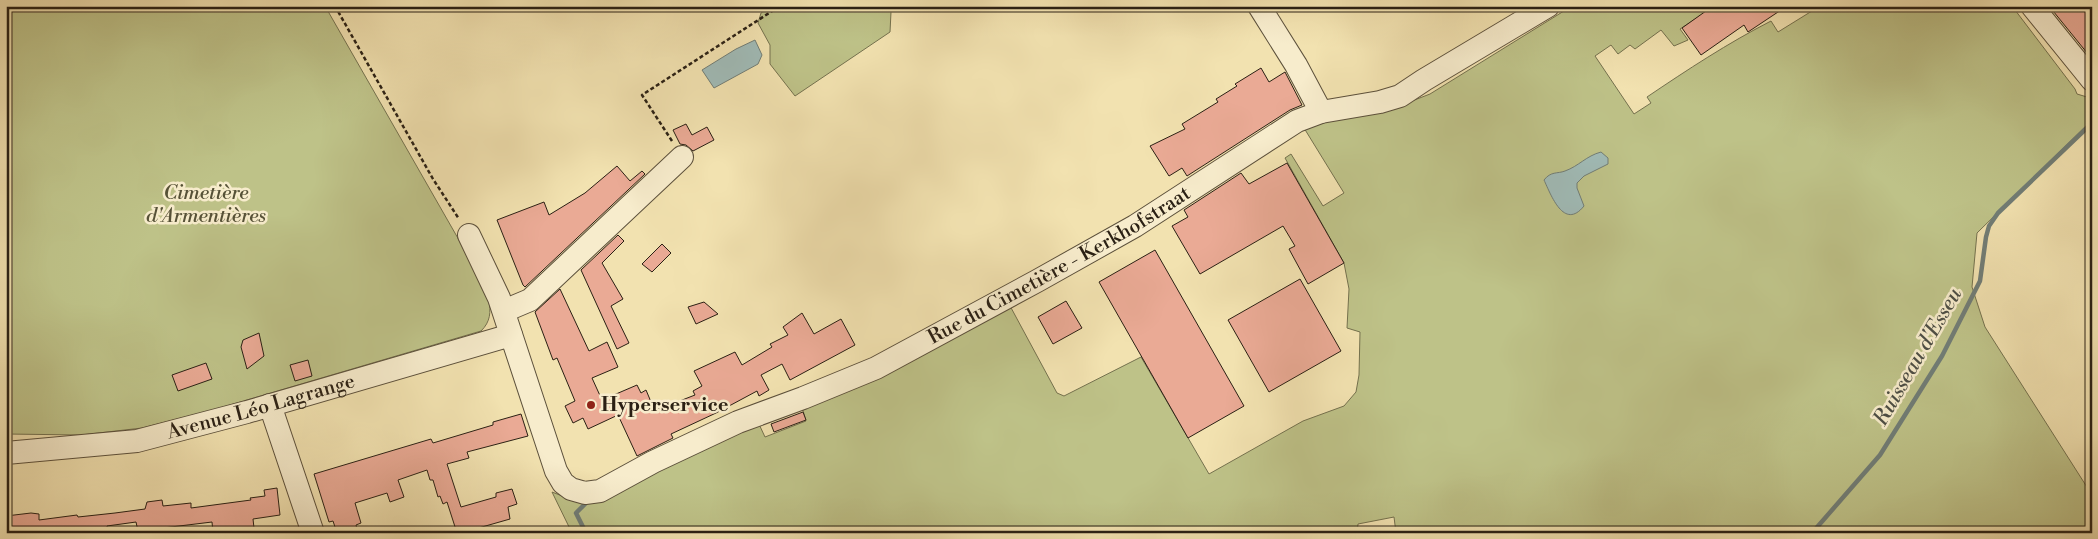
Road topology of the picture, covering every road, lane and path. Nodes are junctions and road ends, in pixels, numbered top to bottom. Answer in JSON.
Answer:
{"nodes":[{"id":1,"x":335,"y":6,"type":"edge"},
{"id":2,"x":780,"y":6,"type":"edge"},
{"id":3,"x":1259,"y":6,"type":"edge"},
{"id":4,"x":1548,"y":6,"type":"edge"},
{"id":5,"x":2032,"y":6,"type":"edge"},
{"id":6,"x":2092,"y":80,"type":"edge"},
{"id":7,"x":1321,"y":112,"type":"junction"},
{"id":8,"x":682,"y":157,"type":"joint"},
{"id":9,"x":469,"y":234,"type":"joint"},
{"id":10,"x":504,"y":312,"type":"junction"},
{"id":11,"x":510,"y":335,"type":"junction"},
{"id":12,"x":270,"y":405,"type":"junction"},
{"id":13,"x":6,"y":453,"type":"edge"},
{"id":14,"x":313,"y":533,"type":"edge"}],
"edges":[{"from":1,"to":9,"type":"path"},
{"from":2,"to":8,"type":"path"},
{"from":3,"to":7,"type":"street"},
{"from":4,"to":7,"type":"street","name":"Rue du Cimetière - Kerkhofstraat"},
{"from":5,"to":6,"type":"street"},
{"from":7,"to":11,"type":"street","name":"Rue du Cimetière - Kerkhofstraat"},
{"from":8,"to":10,"type":"street"},
{"from":9,"to":10,"type":"street"},
{"from":10,"to":11,"type":"street"},
{"from":11,"to":12,"type":"street","name":"Avenue Léo Lagrange"},
{"from":12,"to":13,"type":"street","name":"Avenue Léo Lagrange"},
{"from":12,"to":14,"type":"street"}]}
